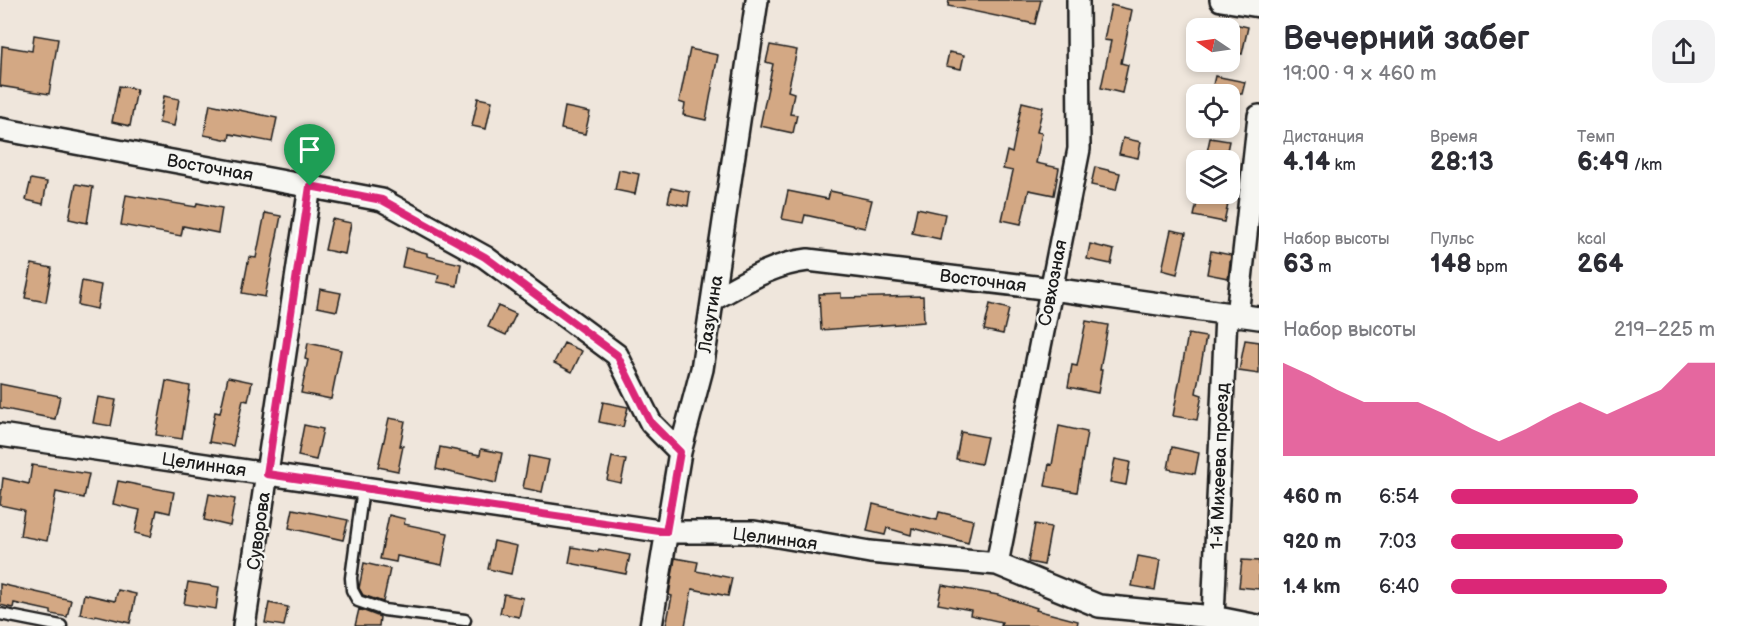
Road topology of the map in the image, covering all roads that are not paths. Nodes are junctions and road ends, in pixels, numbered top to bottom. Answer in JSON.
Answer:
{"nodes":[{"id":1,"x":757,"y":0,"type":"edge"},
{"id":2,"x":1078,"y":0,"type":"edge"},
{"id":3,"x":1221,"y":0,"type":"edge"},
{"id":4,"x":1259,"y":6,"type":"edge"},
{"id":5,"x":1259,"y":116,"type":"edge"},
{"id":6,"x":0,"y":129,"type":"edge"},
{"id":7,"x":310,"y":186,"type":"junction"},
{"id":8,"x":1052,"y":289,"type":"junction"},
{"id":9,"x":714,"y":299,"type":"junction"},
{"id":10,"x":1232,"y":315,"type":"junction"},
{"id":11,"x":1259,"y":318,"type":"edge"},
{"id":12,"x":0,"y":435,"type":"edge"},
{"id":13,"x":680,"y":452,"type":"junction"},
{"id":14,"x":267,"y":474,"type":"junction"},
{"id":15,"x":363,"y":488,"type":"junction"},
{"id":16,"x":666,"y":532,"type":"junction"},
{"id":17,"x":997,"y":564,"type":"junction"},
{"id":18,"x":0,"y":614,"type":"edge"},
{"id":19,"x":1213,"y":617,"type":"junction"},
{"id":20,"x":465,"y":620,"type":"dead end"},
{"id":21,"x":61,"y":626,"type":"edge"},
{"id":22,"x":244,"y":626,"type":"edge"},
{"id":23,"x":651,"y":626,"type":"edge"},
{"id":24,"x":1258,"y":626,"type":"edge"}],
"edges":[{"from":1,"to":9,"type":"street","name":"Лазутина"},
{"from":2,"to":8,"type":"street","name":"Совхозная"},
{"from":3,"to":4,"type":"street"},
{"from":5,"to":10,"type":"street","name":"1-й Михеева проезд"},
{"from":6,"to":7,"type":"street","name":"Восточная"},
{"from":7,"to":13,"type":"street","name":"Восточная"},
{"from":7,"to":14,"type":"street","name":"Суворова"},
{"from":8,"to":9,"type":"street","name":"Восточная"},
{"from":8,"to":10,"type":"street","name":"Восточная"},
{"from":8,"to":17,"type":"street","name":"Совхозная"},
{"from":9,"to":13,"type":"street","name":"Лазутина"},
{"from":10,"to":11,"type":"street","name":"Восточная"},
{"from":10,"to":19,"type":"street","name":"1-й Михеева проезд"},
{"from":12,"to":14,"type":"street","name":"Целинная"},
{"from":13,"to":16,"type":"street","name":"Лазутина"},
{"from":14,"to":15,"type":"street","name":"Целинная"},
{"from":14,"to":22,"type":"street","name":"Суворова"},
{"from":15,"to":16,"type":"street","name":"Целинная"},
{"from":15,"to":20,"type":"lane"},
{"from":16,"to":17,"type":"street","name":"Целинная"},
{"from":16,"to":23,"type":"street","name":"Лазутина"},
{"from":17,"to":19,"type":"street","name":"Целинная"},
{"from":18,"to":21,"type":"lane"},
{"from":19,"to":24,"type":"street","name":"Целинная"}]}
